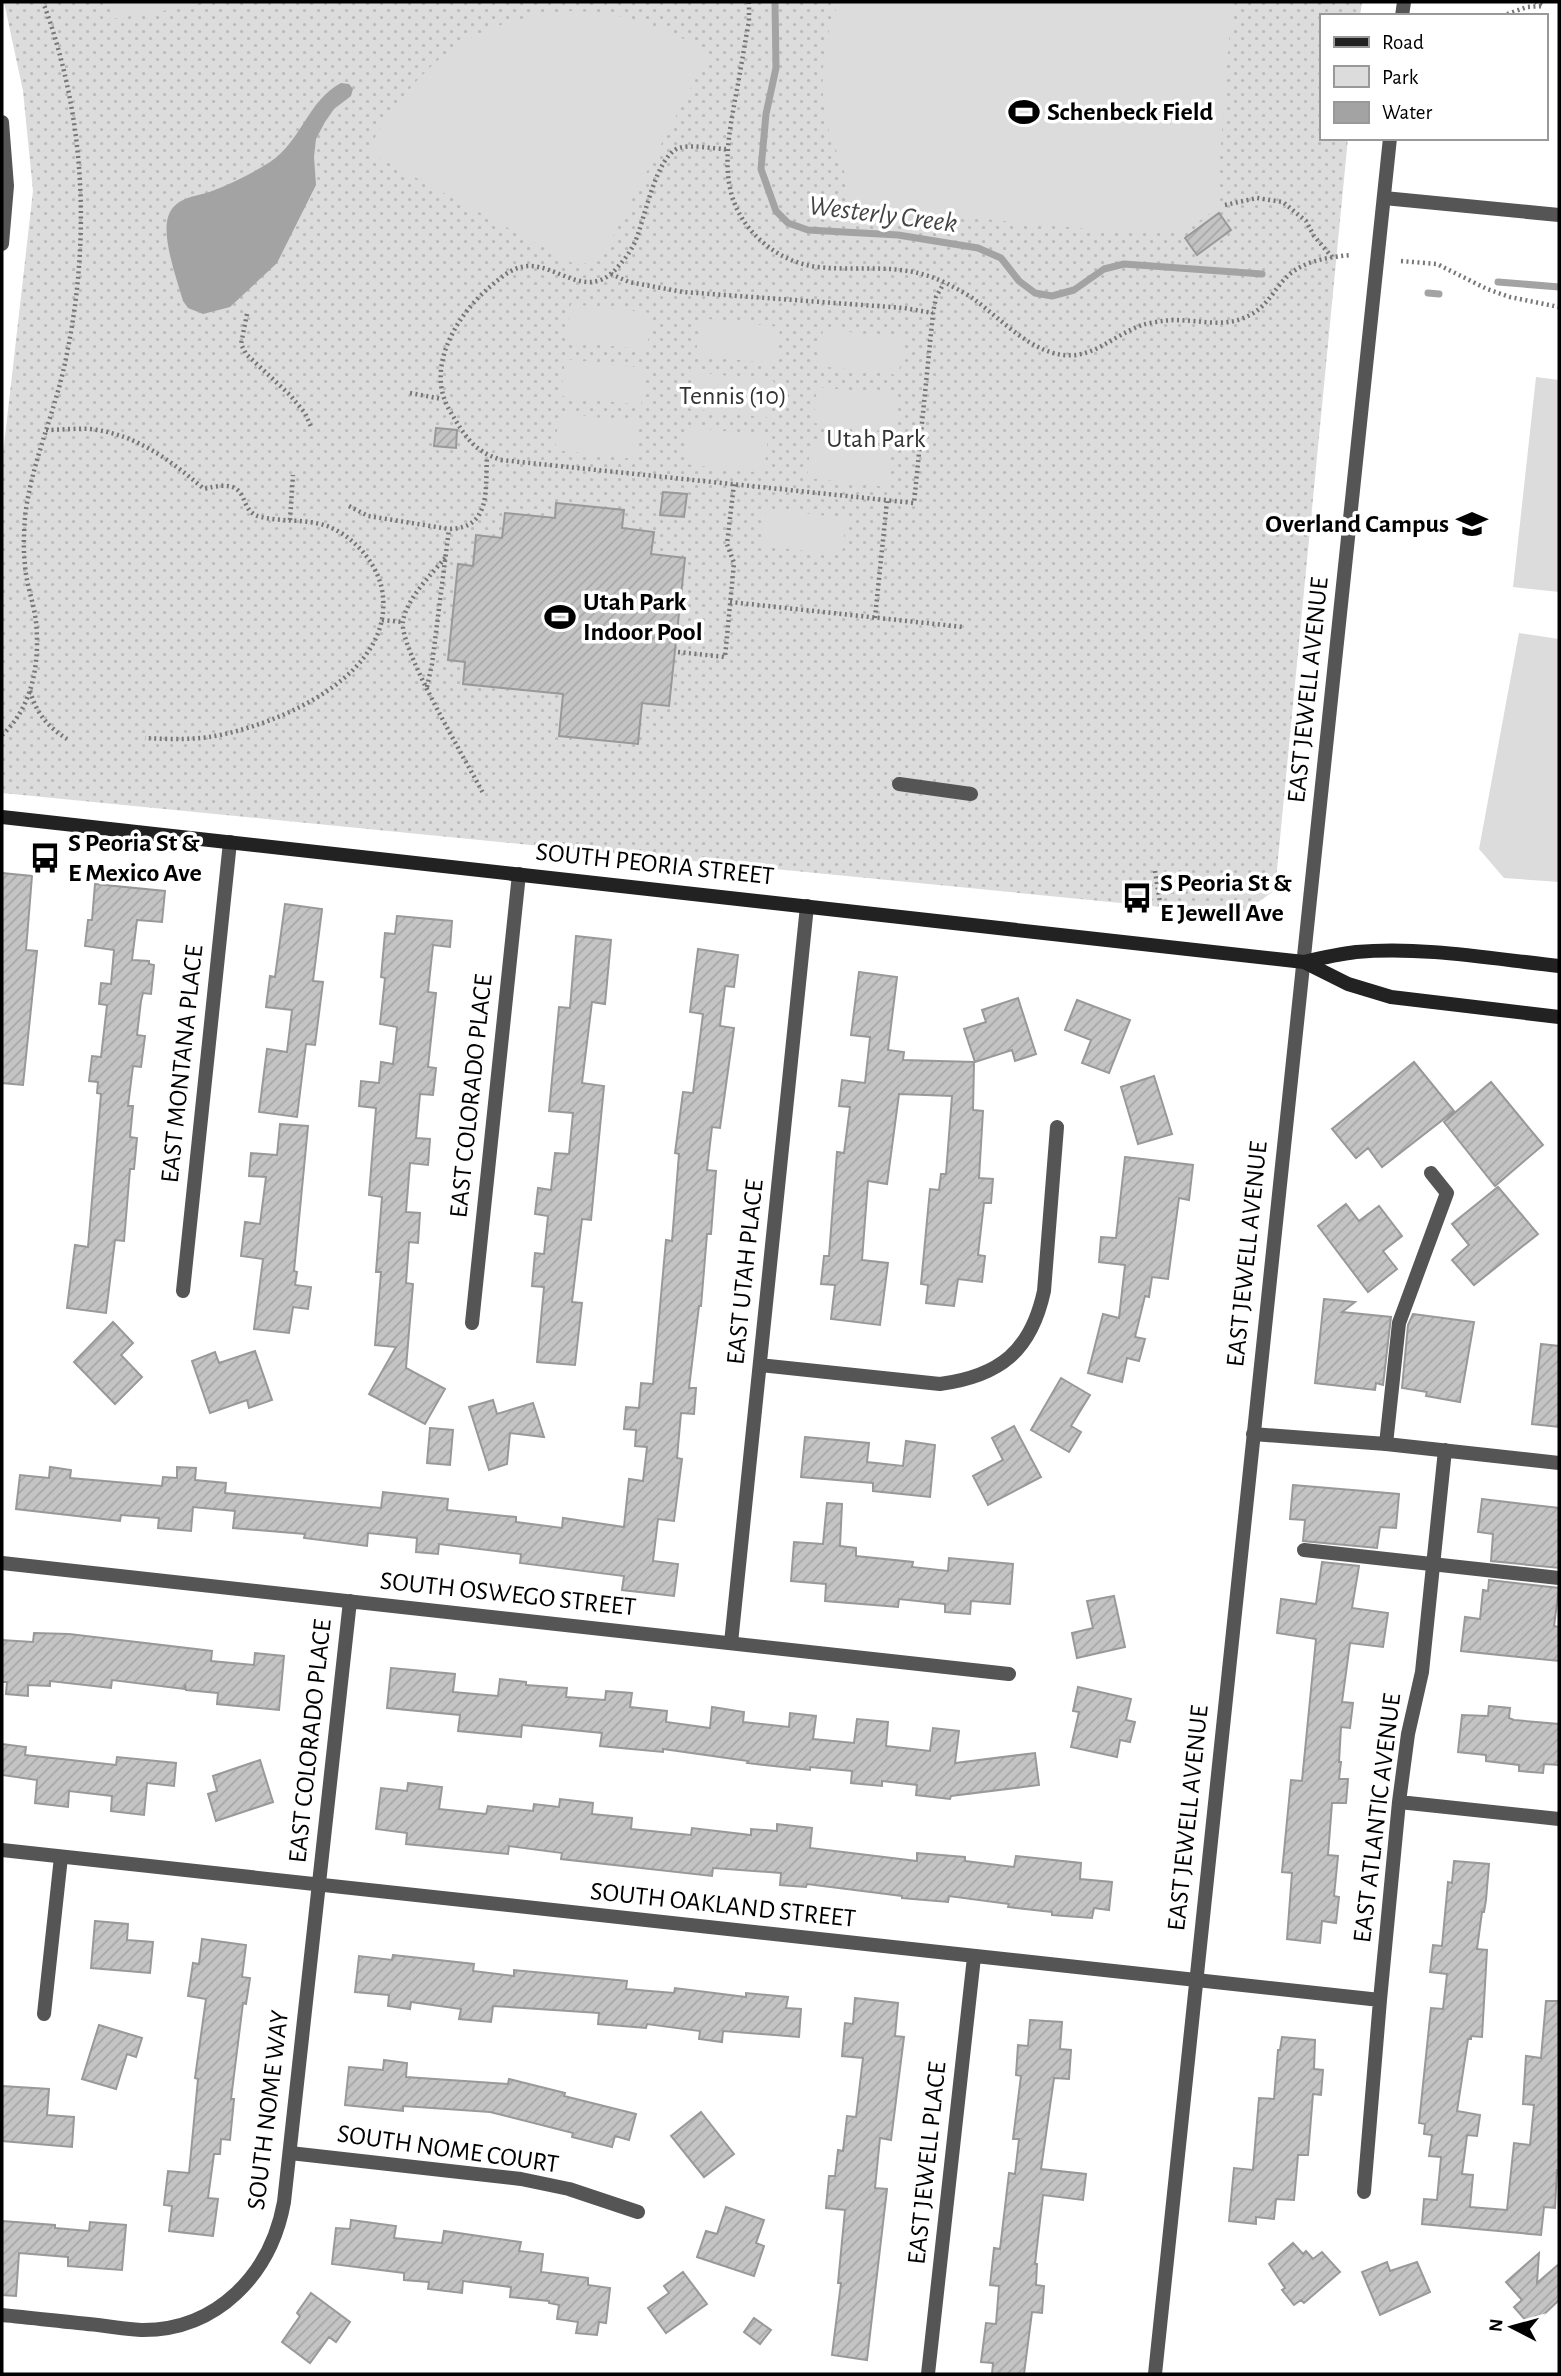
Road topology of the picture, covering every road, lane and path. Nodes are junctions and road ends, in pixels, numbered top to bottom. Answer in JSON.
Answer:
{"nodes":[{"id":1,"x":43,"y":2,"type":"edge"},
{"id":2,"x":749,"y":2,"type":"edge"},
{"id":3,"x":1535,"y":2,"type":"edge"},
{"id":4,"x":1508,"y":14,"type":"edge"},
{"id":5,"x":2,"y":122,"type":"edge"},
{"id":6,"x":1390,"y":140,"type":"edge"},
{"id":7,"x":726,"y":149,"type":"junction"},
{"id":8,"x":1384,"y":198,"type":"junction"},
{"id":9,"x":1225,"y":205,"type":"dead end"},
{"id":10,"x":1559,"y":215,"type":"edge"},
{"id":11,"x":2,"y":244,"type":"edge"},
{"id":12,"x":1351,"y":255,"type":"dead end"},
{"id":13,"x":1332,"y":257,"type":"junction"},
{"id":14,"x":1401,"y":261,"type":"dead end"},
{"id":15,"x":611,"y":274,"type":"junction"},
{"id":16,"x":944,"y":282,"type":"junction"},
{"id":17,"x":1559,"y":307,"type":"edge"},
{"id":18,"x":933,"y":313,"type":"junction"},
{"id":19,"x":247,"y":314,"type":"dead end"},
{"id":20,"x":410,"y":393,"type":"dead end"},
{"id":21,"x":442,"y":399,"type":"junction"},
{"id":22,"x":312,"y":429,"type":"dead end"},
{"id":23,"x":46,"y":430,"type":"junction"},
{"id":24,"x":487,"y":456,"type":"junction"},
{"id":25,"x":293,"y":475,"type":"dead end"},
{"id":26,"x":734,"y":484,"type":"junction"},
{"id":27,"x":887,"y":501,"type":"junction"},
{"id":28,"x":349,"y":506,"type":"dead end"},
{"id":29,"x":289,"y":520,"type":"junction"},
{"id":30,"x":449,"y":529,"type":"junction"},
{"id":31,"x":445,"y":558,"type":"junction"},
{"id":32,"x":730,"y":602,"type":"junction"},
{"id":33,"x":875,"y":618,"type":"junction"},
{"id":34,"x":382,"y":620,"type":"junction"},
{"id":35,"x":403,"y":622,"type":"junction"},
{"id":36,"x":963,"y":627,"type":"dead end"},
{"id":37,"x":678,"y":652,"type":"dead end"},
{"id":38,"x":427,"y":687,"type":"junction"},
{"id":39,"x":30,"y":690,"type":"junction"},
{"id":40,"x":2,"y":735,"type":"edge"},
{"id":41,"x":145,"y":738,"type":"dead end"},
{"id":42,"x":67,"y":739,"type":"dead end"},
{"id":43,"x":899,"y":784,"type":"dead end"},
{"id":44,"x":484,"y":793,"type":"dead end"},
{"id":45,"x":971,"y":794,"type":"dead end"},
{"id":46,"x":2,"y":817,"type":"edge"},
{"id":47,"x":230,"y":842,"type":"junction"},
{"id":48,"x":1155,"y":871,"type":"dead end"},
{"id":49,"x":519,"y":874,"type":"junction"},
{"id":50,"x":807,"y":906,"type":"junction"},
{"id":51,"x":1161,"y":909,"type":"dead end"},
{"id":52,"x":1304,"y":962,"type":"junction"},
{"id":53,"x":1559,"y":966,"type":"edge"},
{"id":54,"x":1559,"y":1017,"type":"edge"},
{"id":55,"x":1058,"y":1127,"type":"dead end"},
{"id":56,"x":1432,"y":1173,"type":"dead end"},
{"id":57,"x":183,"y":1291,"type":"dead end"},
{"id":58,"x":472,"y":1323,"type":"dead end"},
{"id":59,"x":760,"y":1365,"type":"junction"},
{"id":60,"x":1252,"y":1434,"type":"junction"},
{"id":61,"x":1386,"y":1444,"type":"junction"},
{"id":62,"x":1445,"y":1450,"type":"junction"},
{"id":63,"x":1559,"y":1462,"type":"edge"},
{"id":64,"x":1304,"y":1550,"type":"dead end"},
{"id":65,"x":2,"y":1563,"type":"edge"},
{"id":66,"x":1433,"y":1566,"type":"junction"},
{"id":67,"x":1559,"y":1578,"type":"edge"},
{"id":68,"x":350,"y":1601,"type":"junction"},
{"id":69,"x":731,"y":1643,"type":"junction"},
{"id":70,"x":1009,"y":1674,"type":"dead end"},
{"id":71,"x":1399,"y":1802,"type":"junction"},
{"id":72,"x":1559,"y":1819,"type":"edge"},
{"id":73,"x":2,"y":1850,"type":"edge"},
{"id":74,"x":61,"y":1857,"type":"junction"},
{"id":75,"x":319,"y":1885,"type":"junction"},
{"id":76,"x":974,"y":1957,"type":"junction"},
{"id":77,"x":1195,"y":1982,"type":"junction"},
{"id":78,"x":1380,"y":2000,"type":"junction"},
{"id":79,"x":44,"y":2014,"type":"dead end"},
{"id":80,"x":290,"y":2153,"type":"junction"},
{"id":81,"x":1364,"y":2192,"type":"dead end"},
{"id":82,"x":638,"y":2212,"type":"dead end"},
{"id":83,"x":2,"y":2315,"type":"edge"},
{"id":84,"x":928,"y":2374,"type":"edge"},
{"id":85,"x":1154,"y":2374,"type":"edge"}],
"edges":[{"from":1,"to":23,"type":"path"},
{"from":2,"to":7,"type":"path"},
{"from":3,"to":4,"type":"path"},
{"from":5,"to":11,"type":"street"},
{"from":6,"to":8,"type":"street","name":"EAST JEWELL AVENUE"},
{"from":7,"to":15,"type":"path"},
{"from":7,"to":16,"type":"path"},
{"from":8,"to":10,"type":"street"},
{"from":8,"to":52,"type":"street","name":"EAST JEWELL AVENUE"},
{"from":9,"to":13,"type":"path"},
{"from":12,"to":13,"type":"path"},
{"from":13,"to":16,"type":"path"},
{"from":14,"to":17,"type":"path"},
{"from":15,"to":18,"type":"path"},
{"from":15,"to":21,"type":"path"},
{"from":16,"to":18,"type":"path"},
{"from":18,"to":27,"type":"path"},
{"from":19,"to":22,"type":"path"},
{"from":20,"to":21,"type":"path"},
{"from":21,"to":24,"type":"path"},
{"from":23,"to":29,"type":"path"},
{"from":23,"to":39,"type":"path"},
{"from":24,"to":26,"type":"path"},
{"from":24,"to":30,"type":"path"},
{"from":25,"to":29,"type":"path"},
{"from":26,"to":27,"type":"path"},
{"from":26,"to":32,"type":"path"},
{"from":27,"to":33,"type":"path"},
{"from":28,"to":30,"type":"path"},
{"from":29,"to":34,"type":"path"},
{"from":30,"to":31,"type":"path"},
{"from":31,"to":35,"type":"path"},
{"from":31,"to":38,"type":"path"},
{"from":32,"to":33,"type":"path"},
{"from":32,"to":37,"type":"path"},
{"from":33,"to":36,"type":"path"},
{"from":34,"to":35,"type":"path"},
{"from":34,"to":41,"type":"path"},
{"from":35,"to":38,"type":"path"},
{"from":38,"to":44,"type":"path"},
{"from":39,"to":40,"type":"path"},
{"from":39,"to":42,"type":"path"},
{"from":43,"to":45,"type":"street"},
{"from":46,"to":47,"type":"main road","name":"SOUTH PEORIA STREET"},
{"from":47,"to":49,"type":"main road","name":"SOUTH PEORIA STREET"},
{"from":47,"to":57,"type":"street","name":"EAST MONTANA PLACE"},
{"from":48,"to":51,"type":"path"},
{"from":49,"to":50,"type":"main road","name":"SOUTH PEORIA STREET"},
{"from":49,"to":58,"type":"street","name":"EAST COLORADO PLACE"},
{"from":50,"to":52,"type":"main road","name":"SOUTH PEORIA STREET"},
{"from":50,"to":59,"type":"street","name":"EAST UTAH PLACE"},
{"from":52,"to":53,"type":"main road","name":"SOUTH PEORIA STREET"},
{"from":52,"to":54,"type":"main road","name":"SOUTH PEORIA STREET"},
{"from":52,"to":60,"type":"street","name":"EAST JEWELL AVENUE"},
{"from":55,"to":59,"type":"street"},
{"from":56,"to":61,"type":"street"},
{"from":59,"to":69,"type":"street","name":"EAST UTAH PLACE"},
{"from":60,"to":61,"type":"street"},
{"from":60,"to":77,"type":"street","name":"EAST JEWELL AVENUE"},
{"from":61,"to":62,"type":"street"},
{"from":62,"to":63,"type":"street"},
{"from":62,"to":66,"type":"street","name":"EAST ATLANTIC AVENUE"},
{"from":64,"to":66,"type":"street"},
{"from":65,"to":68,"type":"street","name":"SOUTH OSWEGO STREET"},
{"from":66,"to":67,"type":"street"},
{"from":66,"to":71,"type":"street","name":"EAST ATLANTIC AVENUE"},
{"from":68,"to":69,"type":"street","name":"SOUTH OSWEGO STREET"},
{"from":68,"to":75,"type":"street","name":"EAST COLORADO PLACE"},
{"from":69,"to":70,"type":"street","name":"SOUTH OSWEGO STREET"},
{"from":71,"to":72,"type":"street"},
{"from":71,"to":78,"type":"street","name":"EAST ATLANTIC AVENUE"},
{"from":73,"to":74,"type":"street","name":"SOUTH OAKLAND STREET"},
{"from":74,"to":75,"type":"street","name":"SOUTH OAKLAND STREET"},
{"from":74,"to":79,"type":"street"},
{"from":75,"to":76,"type":"street","name":"SOUTH OAKLAND STREET"},
{"from":75,"to":80,"type":"street","name":"SOUTH NOME WAY"},
{"from":76,"to":77,"type":"street","name":"SOUTH OAKLAND STREET"},
{"from":76,"to":84,"type":"street","name":"EAST JEWELL PLACE"},
{"from":77,"to":78,"type":"street","name":"SOUTH OAKLAND STREET"},
{"from":77,"to":85,"type":"street","name":"EAST JEWELL AVENUE"},
{"from":78,"to":81,"type":"street","name":"EAST ATLANTIC AVENUE"},
{"from":80,"to":82,"type":"street","name":"SOUTH NOME COURT"},
{"from":80,"to":83,"type":"street","name":"SOUTH NOME WAY"}]}
